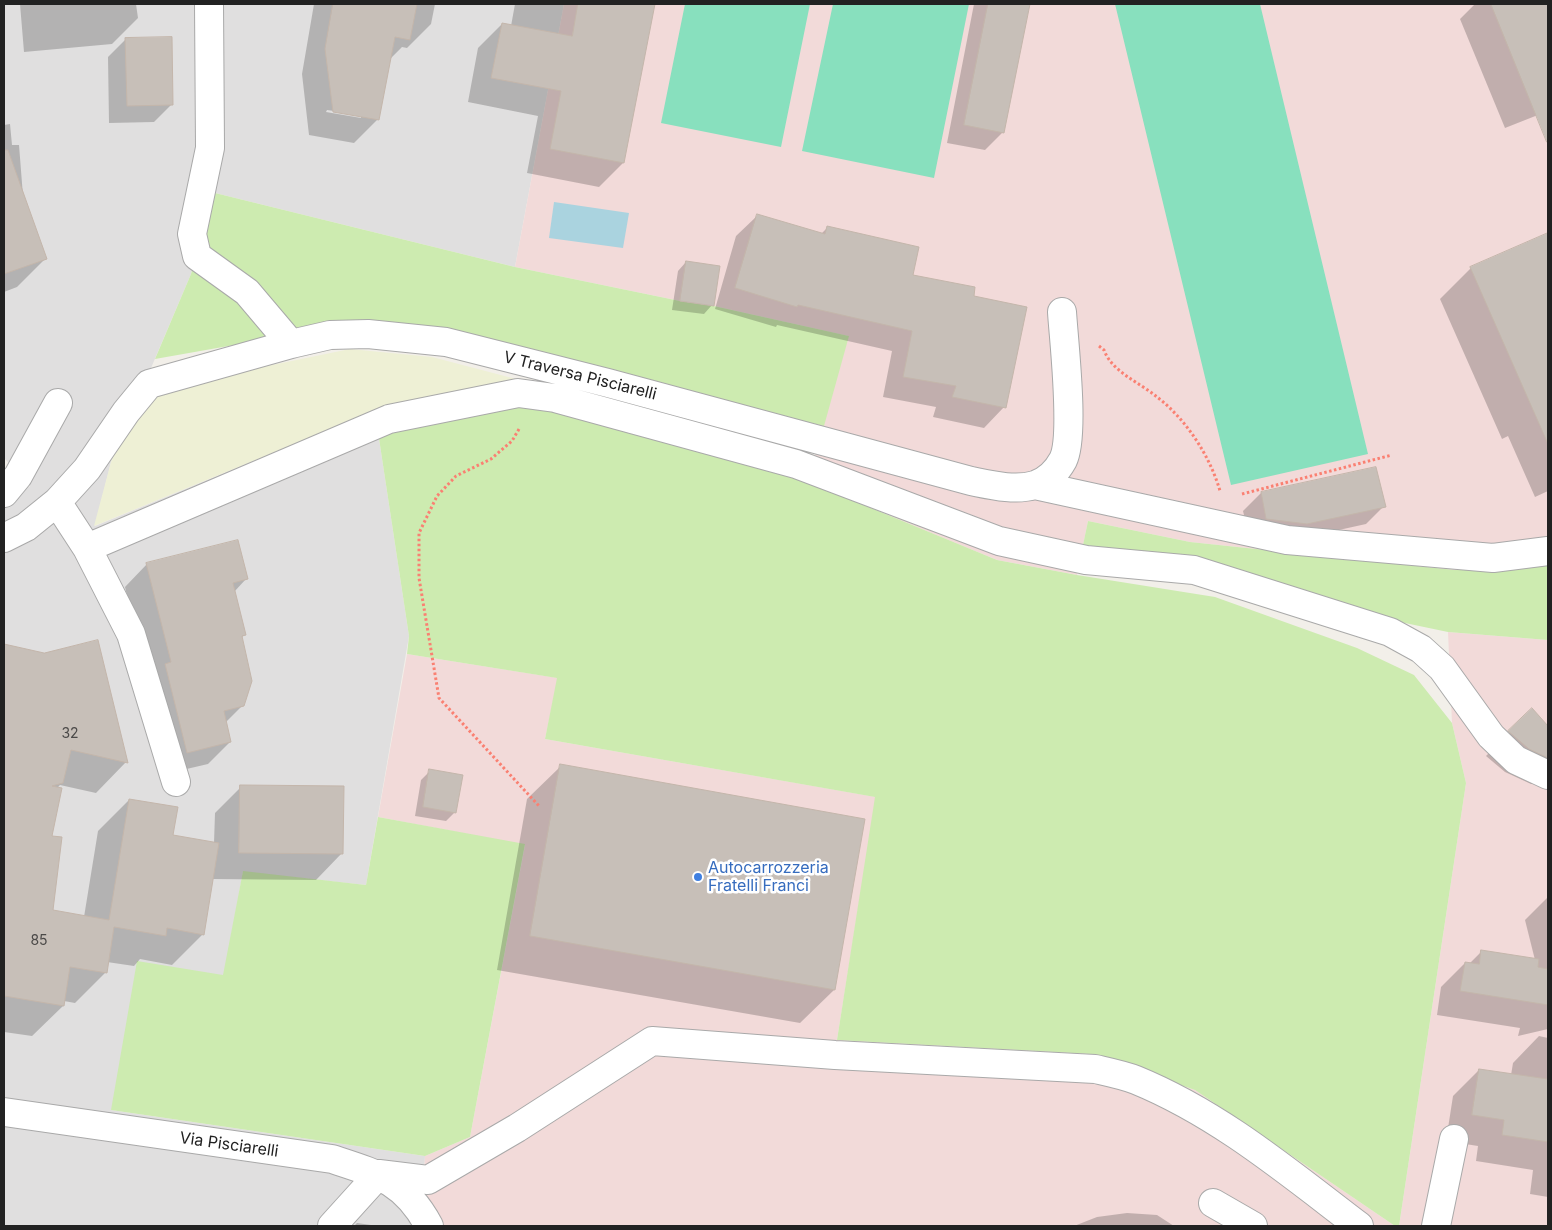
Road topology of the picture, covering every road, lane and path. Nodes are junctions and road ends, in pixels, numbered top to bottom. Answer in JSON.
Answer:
{"nodes":[{"id":1,"x":209,"y":4,"type":"edge"},
{"id":2,"x":1062,"y":318,"type":"joint"},
{"id":3,"x":291,"y":344,"type":"junction"},
{"id":4,"x":518,"y":393,"type":"junction"},
{"id":5,"x":58,"y":402,"type":"dead end"},
{"id":6,"x":1392,"y":455,"type":"dead end"},
{"id":7,"x":1035,"y":485,"type":"junction"},
{"id":8,"x":4,"y":492,"type":"edge"},
{"id":9,"x":1232,"y":497,"type":"dead end"},
{"id":10,"x":1223,"y":499,"type":"dead end"},
{"id":11,"x":57,"y":502,"type":"junction"},
{"id":12,"x":4,"y":538,"type":"edge"},
{"id":13,"x":87,"y":548,"type":"junction"},
{"id":14,"x":1548,"y":551,"type":"edge"},
{"id":15,"x":1548,"y":775,"type":"edge"},
{"id":16,"x":176,"y":782,"type":"dead end"},
{"id":17,"x":540,"y":807,"type":"dead end"},
{"id":18,"x":4,"y":1112,"type":"edge"},
{"id":19,"x":1454,"y":1139,"type":"dead end"},
{"id":20,"x":379,"y":1174,"type":"junction"},
{"id":21,"x":1213,"y":1203,"type":"dead end"},
{"id":22,"x":332,"y":1226,"type":"edge"},
{"id":23,"x":429,"y":1226,"type":"edge"},
{"id":24,"x":1253,"y":1226,"type":"edge"},
{"id":25,"x":1359,"y":1226,"type":"edge"},
{"id":26,"x":1436,"y":1226,"type":"edge"}],
"edges":[{"from":1,"to":3,"type":"street"},
{"from":2,"to":7,"type":"street"},
{"from":2,"to":10,"type":"path"},
{"from":3,"to":7,"type":"street","name":"V Traversa Pisciarelli"},
{"from":3,"to":11,"type":"street","name":"V Traversa Pisciarelli"},
{"from":4,"to":13,"type":"street"},
{"from":4,"to":15,"type":"street"},
{"from":4,"to":17,"type":"path"},
{"from":5,"to":8,"type":"street"},
{"from":6,"to":9,"type":"path"},
{"from":7,"to":14,"type":"street"},
{"from":11,"to":12,"type":"street","name":"V Traversa Pisciarelli"},
{"from":11,"to":13,"type":"street"},
{"from":13,"to":16,"type":"street"},
{"from":18,"to":20,"type":"street","name":"Via Pisciarelli"},
{"from":19,"to":26,"type":"street"},
{"from":20,"to":22,"type":"street"},
{"from":20,"to":23,"type":"street","name":"Via Pisciarelli"},
{"from":20,"to":25,"type":"street"},
{"from":21,"to":24,"type":"street"}]}
